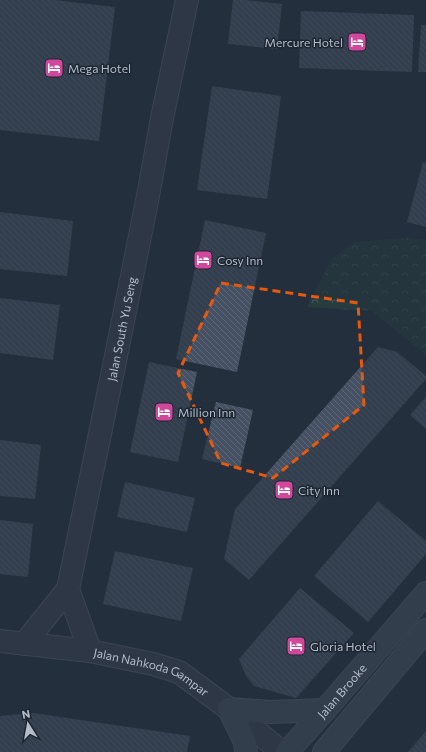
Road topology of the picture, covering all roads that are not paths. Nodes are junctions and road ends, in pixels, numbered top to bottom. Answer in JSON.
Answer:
{"nodes":[{"id":1,"x":187,"y":0,"type":"edge"},
{"id":2,"x":68,"y":589,"type":"junction"},
{"id":3,"x":426,"y":593,"type":"edge"},
{"id":4,"x":426,"y":630,"type":"edge"},
{"id":5,"x":0,"y":641,"type":"edge"},
{"id":6,"x":24,"y":644,"type":"junction"},
{"id":7,"x":90,"y":651,"type":"junction"},
{"id":8,"x":229,"y":710,"type":"junction"},
{"id":9,"x":325,"y":710,"type":"junction"},
{"id":10,"x":246,"y":752,"type":"edge"},
{"id":11,"x":282,"y":752,"type":"edge"},
{"id":12,"x":288,"y":752,"type":"edge"},
{"id":13,"x":324,"y":752,"type":"edge"}],
"edges":[{"from":1,"to":2,"type":"street","name":"Jalan South Yu Seng"},
{"from":2,"to":6,"type":"street","name":"Jalan South Yu Seng"},
{"from":2,"to":7,"type":"street"},
{"from":3,"to":9,"type":"main road","name":"Jalan Brooke"},
{"from":4,"to":13,"type":"main road"},
{"from":5,"to":6,"type":"street","name":"Jalan Nahkoda Gampar"},
{"from":6,"to":7,"type":"street","name":"Jalan Nahkoda Gampar"},
{"from":7,"to":8,"type":"street","name":"Jalan Nahkoda Gampar"},
{"from":8,"to":9,"type":"main road"},
{"from":8,"to":10,"type":"main road"},
{"from":8,"to":11,"type":"street","name":"Jalan Nahkoda Gampar"},
{"from":9,"to":12,"type":"main road","name":"Jalan Brooke"}]}
